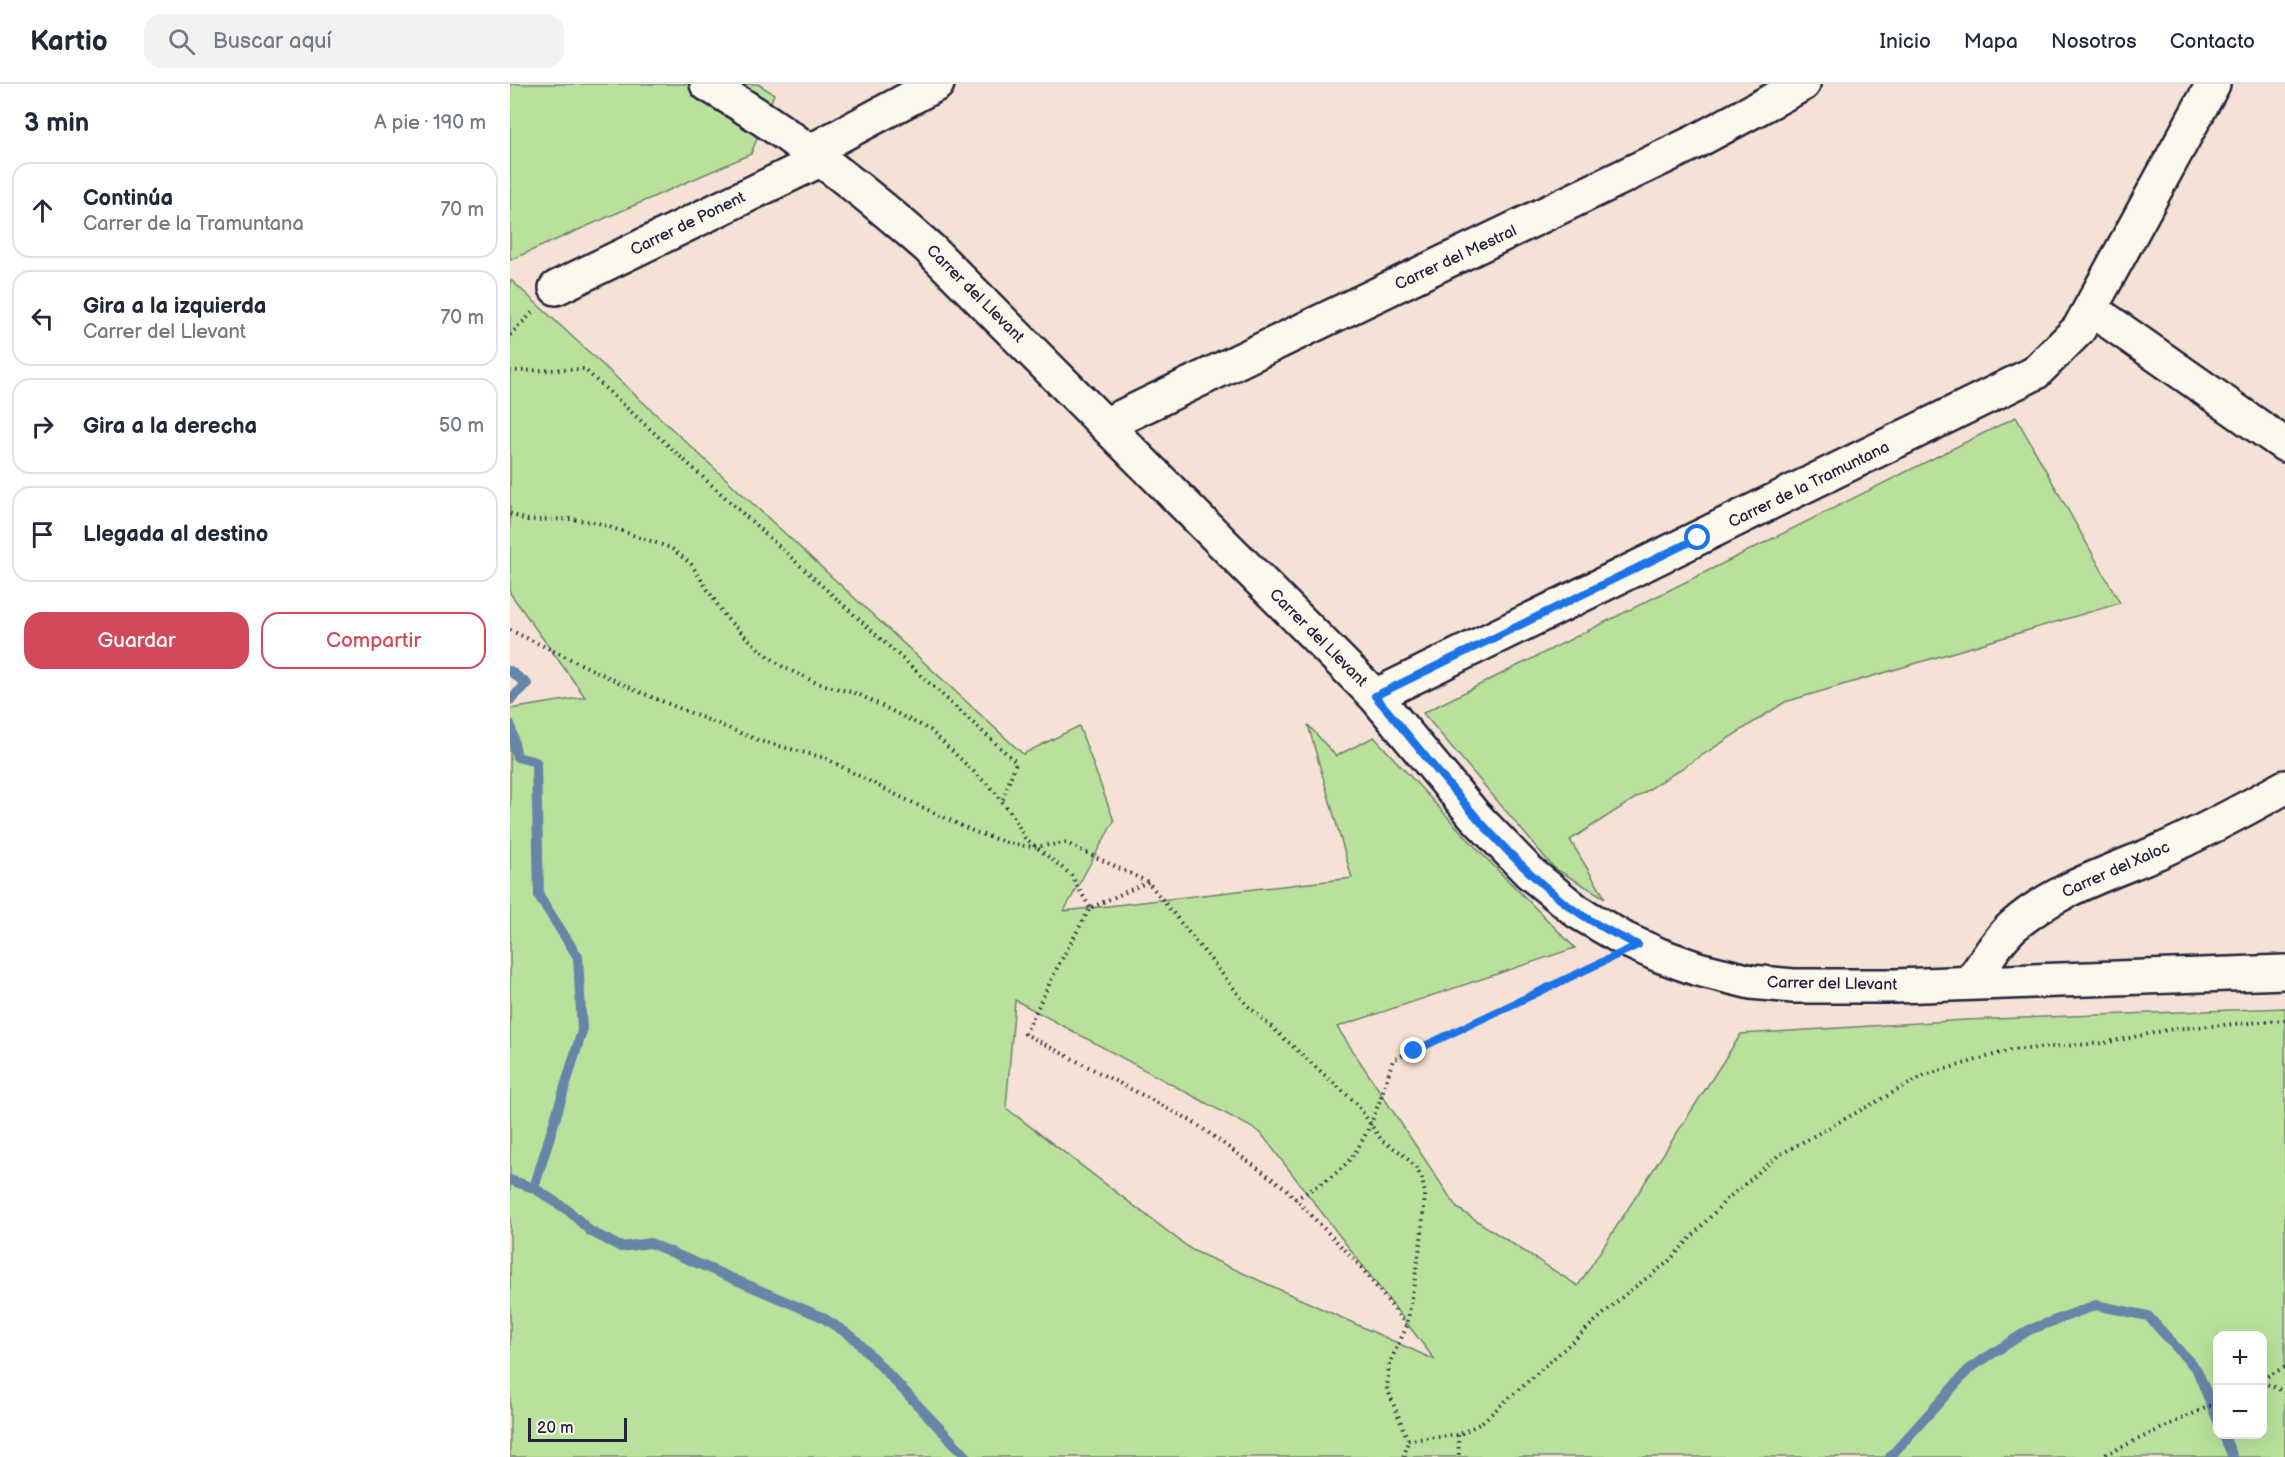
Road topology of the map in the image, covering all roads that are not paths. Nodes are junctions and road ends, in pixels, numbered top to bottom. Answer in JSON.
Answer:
{"nodes":[{"id":1,"x":706,"y":84,"type":"edge"},
{"id":2,"x":937,"y":84,"type":"edge"},
{"id":3,"x":1803,"y":84,"type":"edge"},
{"id":4,"x":2213,"y":84,"type":"edge"},
{"id":5,"x":815,"y":156,"type":"junction"},
{"id":6,"x":556,"y":288,"type":"dead end"},
{"id":7,"x":2091,"y":309,"type":"junction"},
{"id":8,"x":1105,"y":424,"type":"junction"},
{"id":9,"x":2285,"y":446,"type":"edge"},
{"id":10,"x":1375,"y":696,"type":"junction"},
{"id":11,"x":2285,"y":787,"type":"edge"},
{"id":12,"x":2285,"y":972,"type":"edge"},
{"id":13,"x":1971,"y":982,"type":"junction"}],
"edges":[{"from":1,"to":5,"type":"street","name":"Carrer del Llevant"},
{"from":2,"to":5,"type":"street","name":"Carrer de Ponent"},
{"from":3,"to":8,"type":"street","name":"Carrer del Mestral"},
{"from":4,"to":7,"type":"street","name":"Carrer de la Tramuntana"},
{"from":5,"to":6,"type":"street","name":"Carrer de Ponent"},
{"from":5,"to":8,"type":"street","name":"Carrer del Llevant"},
{"from":7,"to":9,"type":"street"},
{"from":7,"to":10,"type":"street","name":"Carrer de la Tramuntana"},
{"from":8,"to":10,"type":"street","name":"Carrer del Llevant"},
{"from":10,"to":13,"type":"street","name":"Carrer del Llevant"},
{"from":11,"to":13,"type":"street","name":"Carrer del Xaloc"},
{"from":12,"to":13,"type":"street","name":"Carrer del Llevant"}]}
